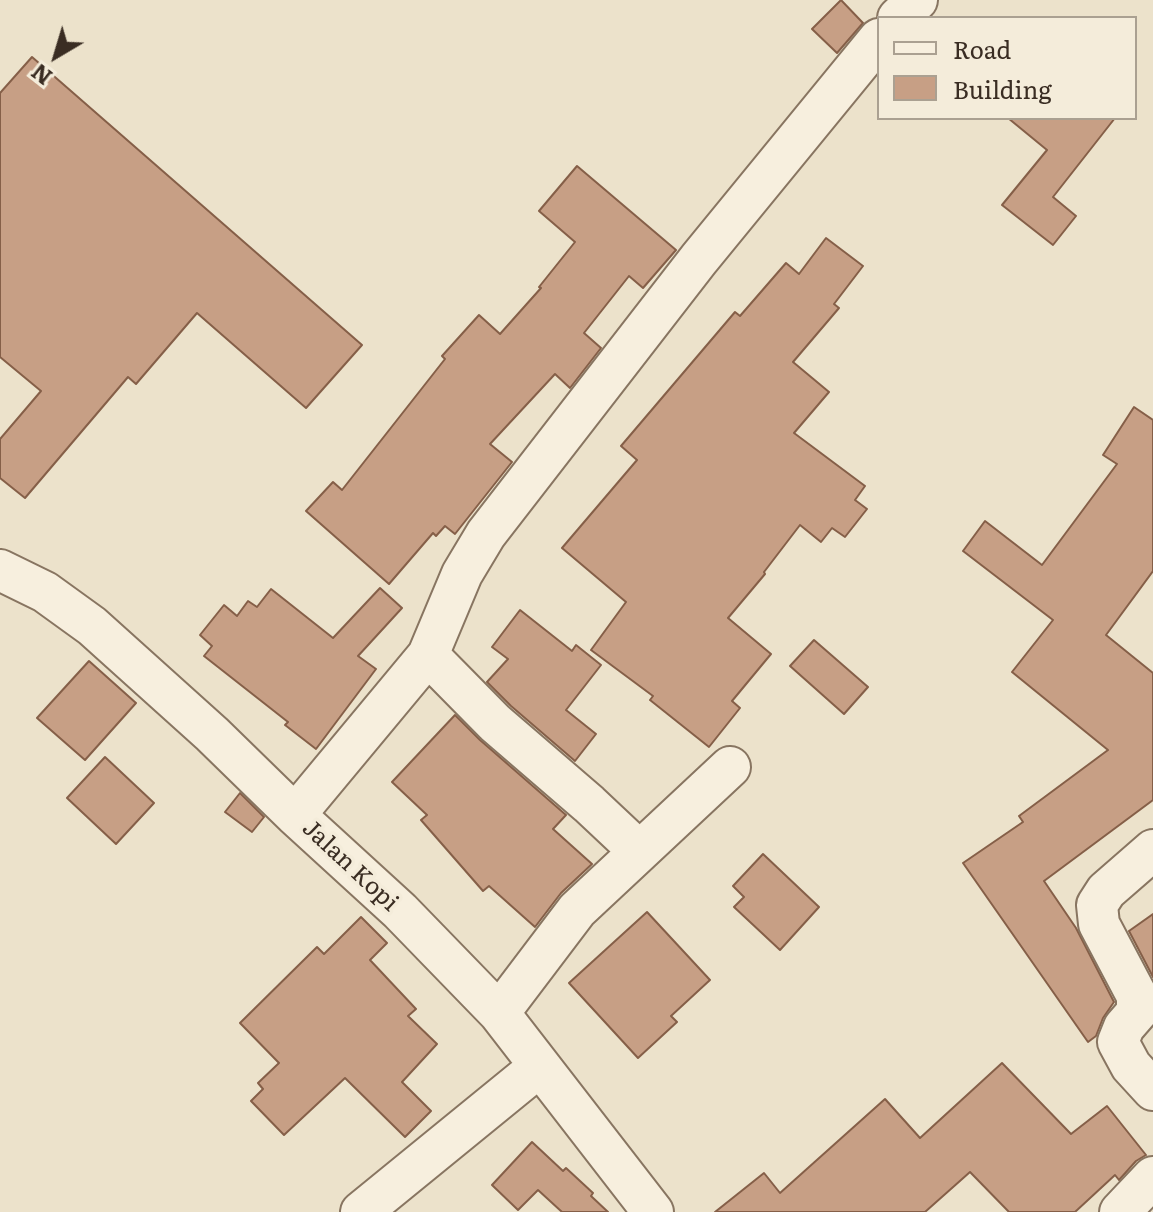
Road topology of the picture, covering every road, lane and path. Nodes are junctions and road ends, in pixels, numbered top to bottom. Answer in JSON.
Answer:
{"nodes":[{"id":1,"x":917,"y":0,"type":"edge"},
{"id":2,"x":900,"y":16,"type":"edge"},
{"id":3,"x":877,"y":41,"type":"edge"},
{"id":4,"x":0,"y":570,"type":"edge"},
{"id":5,"x":428,"y":655,"type":"junction"},
{"id":6,"x":730,"y":767,"type":"dead end"},
{"id":7,"x":295,"y":815,"type":"junction"},
{"id":8,"x":1153,"y":850,"type":"edge"},
{"id":9,"x":639,"y":851,"type":"junction"},
{"id":10,"x":499,"y":1013,"type":"junction"},
{"id":11,"x":540,"y":1066,"type":"junction"},
{"id":12,"x":1153,"y":1090,"type":"edge"},
{"id":13,"x":1153,"y":1177,"type":"edge"},
{"id":14,"x":361,"y":1212,"type":"edge"},
{"id":15,"x":653,"y":1212,"type":"edge"},
{"id":16,"x":1120,"y":1212,"type":"edge"}],
"edges":[{"from":1,"to":2,"type":"street"},
{"from":3,"to":5,"type":"street"},
{"from":4,"to":7,"type":"street","name":"Jalan Kopi"},
{"from":5,"to":7,"type":"street"},
{"from":5,"to":9,"type":"street"},
{"from":6,"to":9,"type":"street"},
{"from":7,"to":10,"type":"street","name":"Jalan Kopi"},
{"from":8,"to":12,"type":"street"},
{"from":9,"to":10,"type":"street"},
{"from":10,"to":11,"type":"street","name":"Jalan Kopi"},
{"from":11,"to":14,"type":"street"},
{"from":11,"to":15,"type":"street","name":"Jalan Kopi"},
{"from":13,"to":16,"type":"street"}]}
